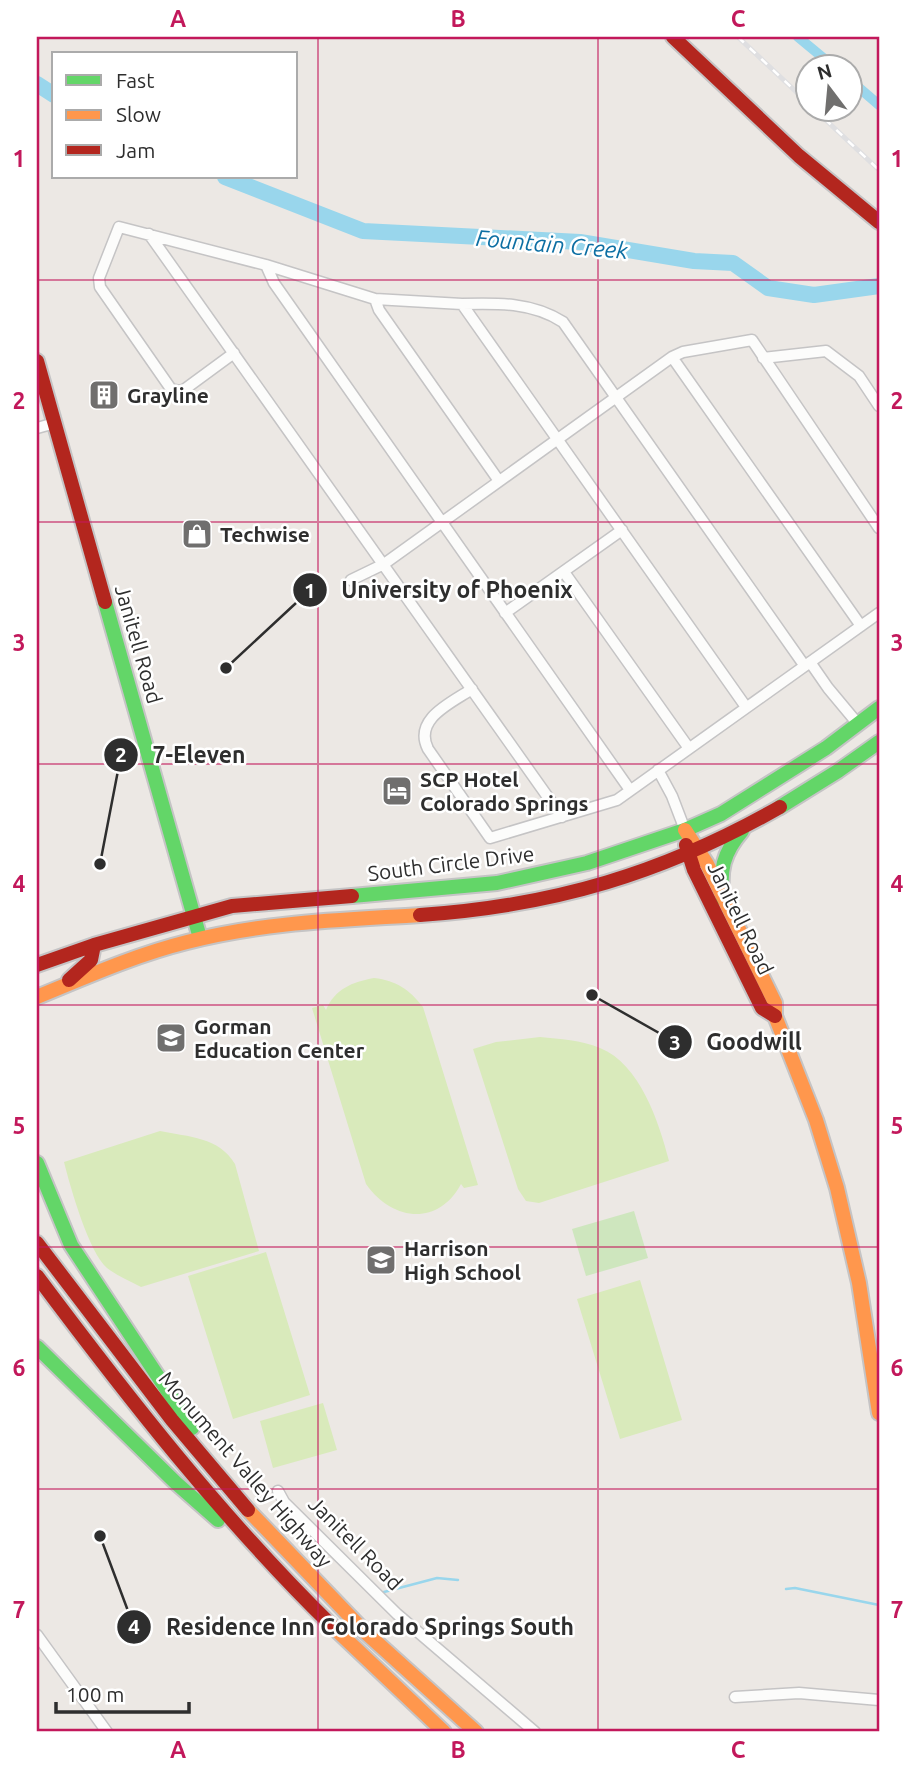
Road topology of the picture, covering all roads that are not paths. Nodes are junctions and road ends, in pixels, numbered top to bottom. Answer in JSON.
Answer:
{"nodes":[{"id":1,"x":673,"y":37,"type":"edge"},
{"id":2,"x":879,"y":222,"type":"edge"},
{"id":3,"x":148,"y":234,"type":"junction"},
{"id":4,"x":266,"y":265,"type":"junction"},
{"id":5,"x":375,"y":299,"type":"junction"},
{"id":6,"x":462,"y":304,"type":"junction"},
{"id":7,"x":234,"y":353,"type":"junction"},
{"id":8,"x":672,"y":357,"type":"junction"},
{"id":9,"x":763,"y":358,"type":"junction"},
{"id":10,"x":37,"y":361,"type":"edge"},
{"id":11,"x":615,"y":397,"type":"junction"},
{"id":12,"x":879,"y":406,"type":"edge"},
{"id":13,"x":55,"y":423,"type":"junction"},
{"id":14,"x":37,"y":428,"type":"edge"},
{"id":15,"x":557,"y":439,"type":"junction"},
{"id":16,"x":499,"y":481,"type":"junction"},
{"id":17,"x":442,"y":523,"type":"junction"},
{"id":18,"x":879,"y":528,"type":"edge"},
{"id":19,"x":622,"y":530,"type":"junction"},
{"id":20,"x":384,"y":564,"type":"junction"},
{"id":21,"x":564,"y":572,"type":"junction"},
{"id":22,"x":351,"y":580,"type":"dead end"},
{"id":23,"x":505,"y":613,"type":"junction"},
{"id":24,"x":879,"y":613,"type":"edge"},
{"id":25,"x":861,"y":626,"type":"junction"},
{"id":26,"x":807,"y":663,"type":"junction"},
{"id":27,"x":472,"y":689,"type":"junction"},
{"id":28,"x":746,"y":707,"type":"junction"},
{"id":29,"x":879,"y":708,"type":"edge"},
{"id":30,"x":858,"y":724,"type":"junction"},
{"id":31,"x":877,"y":745,"type":"edge"},
{"id":32,"x":688,"y":747,"type":"junction"},
{"id":33,"x":658,"y":770,"type":"junction"},
{"id":34,"x":630,"y":790,"type":"junction"},
{"id":35,"x":562,"y":817,"type":"junction"},
{"id":36,"x":746,"y":826,"type":"junction"},
{"id":37,"x":685,"y":830,"type":"junction"},
{"id":38,"x":692,"y":851,"type":"junction"},
{"id":39,"x":723,"y":899,"type":"junction"},
{"id":40,"x":194,"y":916,"type":"junction"},
{"id":41,"x":200,"y":938,"type":"junction"},
{"id":42,"x":93,"y":945,"type":"junction"},
{"id":43,"x":37,"y":965,"type":"edge"},
{"id":44,"x":66,"y":985,"type":"junction"},
{"id":45,"x":37,"y":997,"type":"edge"},
{"id":46,"x":775,"y":1016,"type":"junction"},
{"id":47,"x":37,"y":1163,"type":"edge"},
{"id":48,"x":37,"y":1243,"type":"edge"},
{"id":49,"x":37,"y":1276,"type":"edge"},
{"id":50,"x":37,"y":1347,"type":"edge"},
{"id":51,"x":878,"y":1397,"type":"edge"},
{"id":52,"x":879,"y":1413,"type":"edge"},
{"id":53,"x":278,"y":1490,"type":"dead end"},
{"id":54,"x":304,"y":1597,"type":"junction"},
{"id":55,"x":352,"y":1618,"type":"junction"},
{"id":56,"x":37,"y":1635,"type":"edge"},
{"id":57,"x":735,"y":1697,"type":"dead end"},
{"id":58,"x":879,"y":1700,"type":"edge"},
{"id":59,"x":107,"y":1732,"type":"edge"},
{"id":60,"x":444,"y":1732,"type":"edge"},
{"id":61,"x":476,"y":1732,"type":"edge"},
{"id":62,"x":534,"y":1732,"type":"edge"}],
"edges":[{"from":1,"to":2,"type":"main road"},
{"from":3,"to":4,"type":"street"},
{"from":3,"to":7,"type":"street"},
{"from":3,"to":7,"type":"street"},
{"from":4,"to":5,"type":"street"},
{"from":4,"to":17,"type":"street"},
{"from":5,"to":6,"type":"street"},
{"from":5,"to":16,"type":"street"},
{"from":6,"to":11,"type":"street"},
{"from":6,"to":15,"type":"street"},
{"from":7,"to":20,"type":"street"},
{"from":8,"to":9,"type":"street"},
{"from":8,"to":11,"type":"street"},
{"from":8,"to":25,"type":"street"},
{"from":9,"to":12,"type":"street"},
{"from":9,"to":18,"type":"street"},
{"from":10,"to":13,"type":"main road","name":"Janitell Road"},
{"from":11,"to":15,"type":"street"},
{"from":11,"to":26,"type":"street"},
{"from":13,"to":14,"type":"street"},
{"from":13,"to":40,"type":"main road","name":"Janitell Road"},
{"from":15,"to":16,"type":"street"},
{"from":15,"to":19,"type":"street"},
{"from":16,"to":17,"type":"street"},
{"from":17,"to":20,"type":"street"},
{"from":17,"to":23,"type":"street"},
{"from":19,"to":21,"type":"street"},
{"from":19,"to":28,"type":"street"},
{"from":20,"to":22,"type":"street"},
{"from":20,"to":27,"type":"street"},
{"from":21,"to":23,"type":"street"},
{"from":21,"to":32,"type":"street"},
{"from":23,"to":34,"type":"street"},
{"from":24,"to":25,"type":"street"},
{"from":25,"to":26,"type":"street"},
{"from":26,"to":28,"type":"street"},
{"from":26,"to":30,"type":"street"},
{"from":27,"to":35,"type":"street"},
{"from":27,"to":35,"type":"street"},
{"from":28,"to":32,"type":"street"},
{"from":29,"to":30,"type":"main road","name":"South Circle Drive"},
{"from":30,"to":37,"type":"main road","name":"South Circle Drive"},
{"from":31,"to":36,"type":"main road","name":"South Circle Drive"},
{"from":32,"to":33,"type":"street"},
{"from":33,"to":34,"type":"street"},
{"from":33,"to":37,"type":"street","name":"Janitell Road"},
{"from":34,"to":35,"type":"street"},
{"from":36,"to":38,"type":"main road","name":"South Circle Drive"},
{"from":36,"to":39,"type":"main road"},
{"from":37,"to":38,"type":"main road","name":"Janitell Road"},
{"from":37,"to":40,"type":"main road","name":"South Circle Drive"},
{"from":38,"to":39,"type":"main road","name":"Janitell Road"},
{"from":38,"to":41,"type":"main road","name":"South Circle Drive"},
{"from":38,"to":46,"type":"main road","name":"Janitell Road"},
{"from":39,"to":46,"type":"main road","name":"Janitell Road"},
{"from":40,"to":41,"type":"main road","name":"Janitell Road"},
{"from":40,"to":42,"type":"main road","name":"South Circle Drive"},
{"from":41,"to":44,"type":"main road","name":"South Circle Drive"},
{"from":42,"to":43,"type":"main road","name":"South Circle Drive"},
{"from":42,"to":44,"type":"main road"},
{"from":44,"to":45,"type":"main road","name":"South Circle Drive"},
{"from":46,"to":51,"type":"main road","name":"Janitell Road"},
{"from":47,"to":55,"type":"main road"},
{"from":48,"to":55,"type":"main road","name":"Monument Valley Highway"},
{"from":49,"to":54,"type":"main road","name":"Monument Valley Highway"},
{"from":50,"to":54,"type":"main road"},
{"from":51,"to":52,"type":"main road","name":"Janitell Road"},
{"from":53,"to":62,"type":"street","name":"Janitell Road"},
{"from":54,"to":60,"type":"main road","name":"Monument Valley Highway"},
{"from":55,"to":61,"type":"main road","name":"Monument Valley Highway"},
{"from":56,"to":59,"type":"street"},
{"from":57,"to":58,"type":"street"}]}
